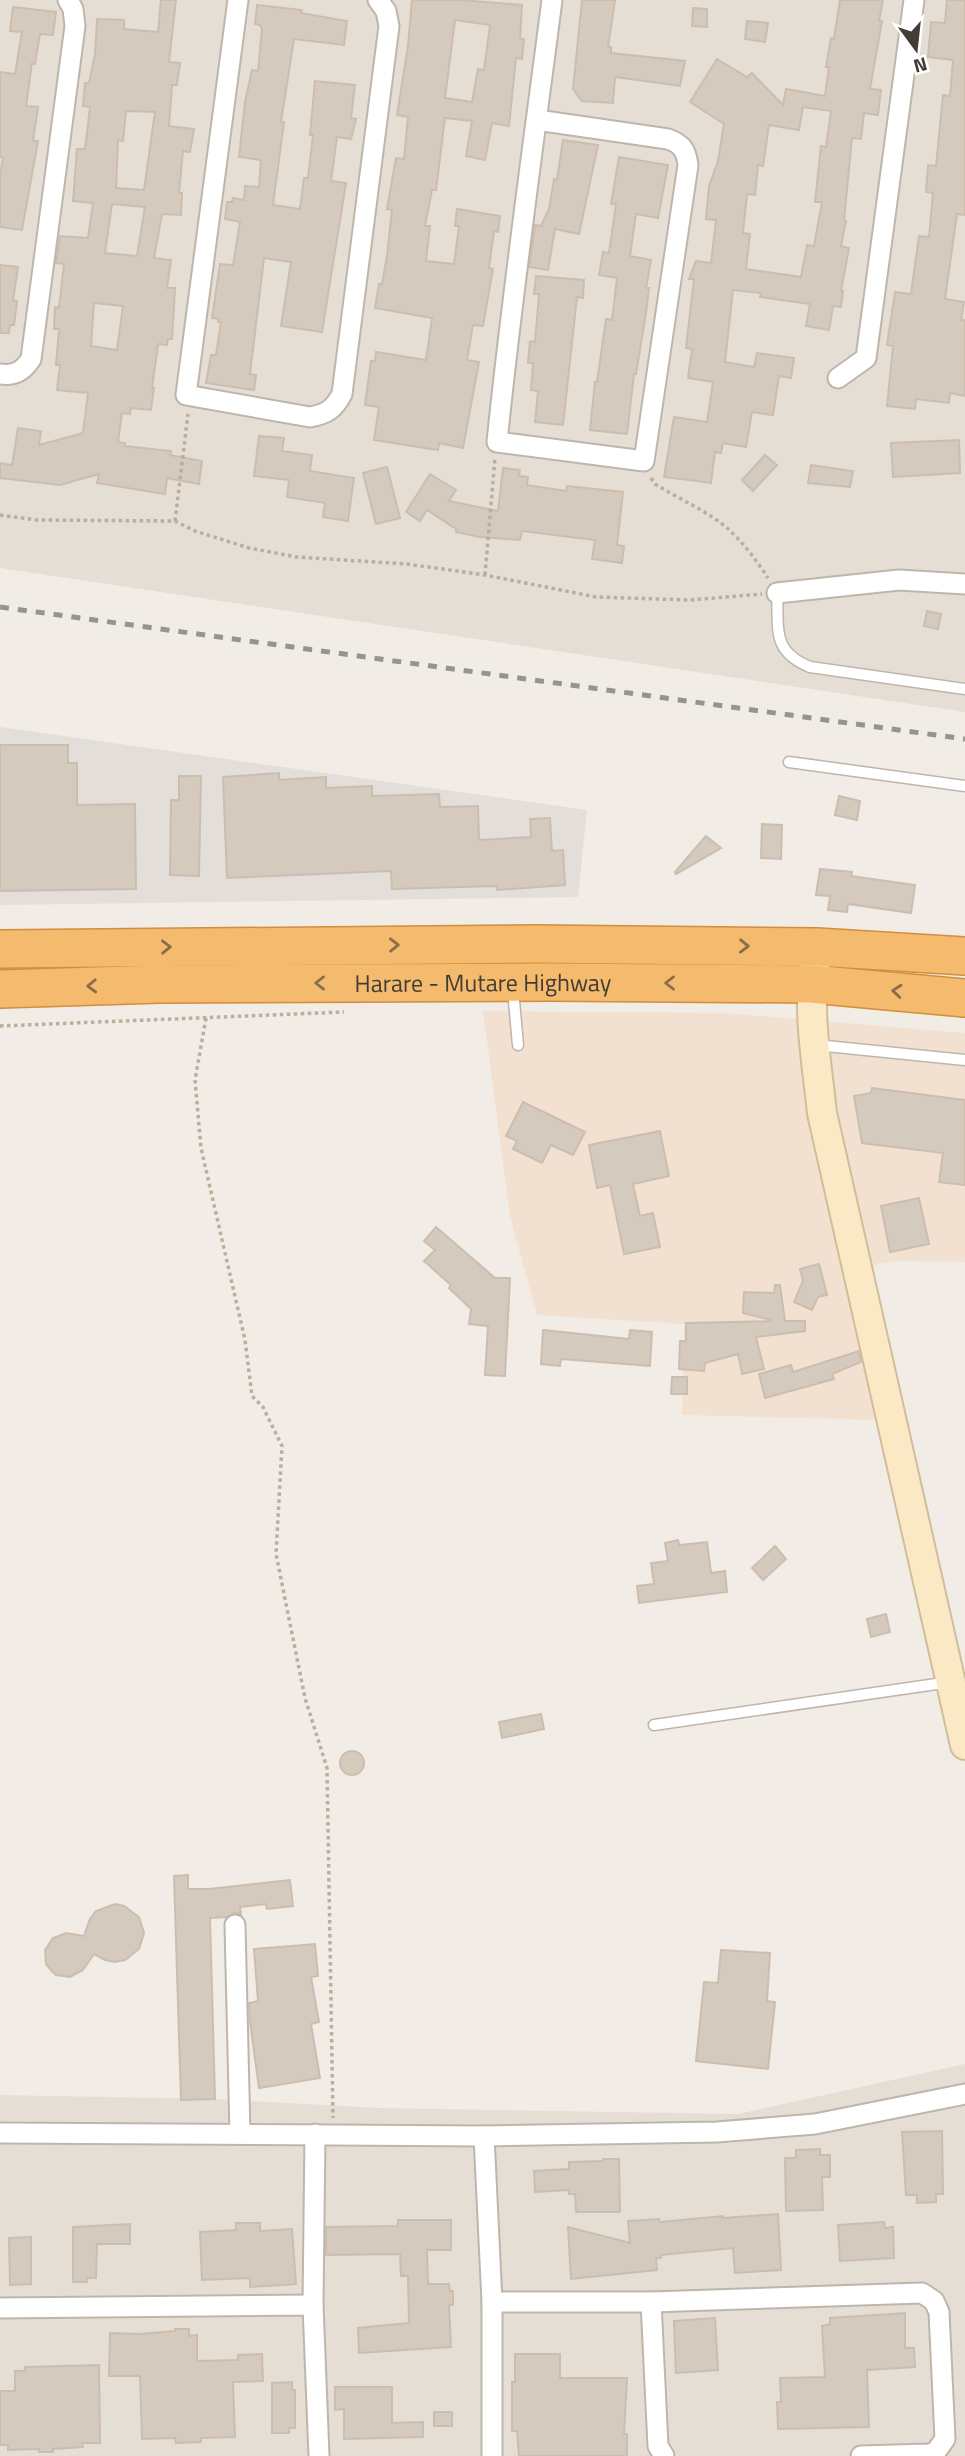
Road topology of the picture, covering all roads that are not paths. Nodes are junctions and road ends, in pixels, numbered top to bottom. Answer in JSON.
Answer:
{"nodes":[{"id":1,"x":68,"y":0,"type":"edge"},
{"id":2,"x":238,"y":0,"type":"edge"},
{"id":3,"x":378,"y":0,"type":"edge"},
{"id":4,"x":552,"y":0,"type":"edge"},
{"id":5,"x":914,"y":0,"type":"edge"},
{"id":6,"x":537,"y":120,"type":"junction"},
{"id":7,"x":0,"y":374,"type":"edge"},
{"id":8,"x":838,"y":378,"type":"dead end"},
{"id":9,"x":965,"y":584,"type":"edge"},
{"id":10,"x":777,"y":593,"type":"joint"},
{"id":11,"x":965,"y":689,"type":"edge"},
{"id":12,"x":789,"y":762,"type":"dead end"},
{"id":13,"x":965,"y":786,"type":"edge"},
{"id":14,"x":817,"y":947,"type":"junction"},
{"id":15,"x":0,"y":949,"type":"edge"},
{"id":16,"x":965,"y":956,"type":"edge"},
{"id":17,"x":512,"y":982,"type":"junction"},
{"id":18,"x":811,"y":984,"type":"junction"},
{"id":19,"x":0,"y":989,"type":"edge"},
{"id":20,"x":965,"y":998,"type":"edge"},
{"id":21,"x":518,"y":1045,"type":"dead end"},
{"id":22,"x":815,"y":1045,"type":"junction"},
{"id":23,"x":965,"y":1060,"type":"edge"},
{"id":24,"x":950,"y":1682,"type":"junction"},
{"id":25,"x":654,"y":1725,"type":"dead end"},
{"id":26,"x":965,"y":1745,"type":"edge"},
{"id":27,"x":235,"y":1925,"type":"dead end"},
{"id":28,"x":965,"y":2094,"type":"edge"},
{"id":29,"x":0,"y":2133,"type":"edge"},
{"id":30,"x":240,"y":2134,"type":"junction"},
{"id":31,"x":324,"y":2134,"type":"junction"},
{"id":32,"x":484,"y":2136,"type":"junction"},
{"id":33,"x":492,"y":2302,"type":"junction"},
{"id":34,"x":652,"y":2302,"type":"junction"},
{"id":35,"x":313,"y":2305,"type":"junction"},
{"id":36,"x":0,"y":2308,"type":"edge"},
{"id":37,"x":319,"y":2456,"type":"edge"},
{"id":38,"x":492,"y":2456,"type":"edge"},
{"id":39,"x":664,"y":2456,"type":"edge"},
{"id":40,"x":861,"y":2456,"type":"edge"}],
"edges":[{"from":1,"to":7,"type":"street"},
{"from":2,"to":3,"type":"street"},
{"from":4,"to":6,"type":"street"},
{"from":5,"to":8,"type":"street"},
{"from":6,"to":6,"type":"street"},
{"from":9,"to":10,"type":"street"},
{"from":10,"to":11,"type":"lane"},
{"from":12,"to":13,"type":"lane"},
{"from":15,"to":14,"type":"highway","name":"Harare - Mutare Highway","one_way":true},
{"from":14,"to":16,"type":"highway","name":"Harare - Mutare Highway"},
{"from":14,"to":18,"type":"street"},
{"from":18,"to":17,"type":"highway","name":"Harare - Mutare Highway","one_way":true},
{"from":17,"to":19,"type":"highway","name":"Harare - Mutare Highway","one_way":true},
{"from":17,"to":21,"type":"lane"},
{"from":20,"to":18,"type":"highway","name":"Harare - Mutare Highway","one_way":true},
{"from":18,"to":22,"type":"street"},
{"from":22,"to":23,"type":"lane"},
{"from":22,"to":24,"type":"street"},
{"from":24,"to":25,"type":"lane"},
{"from":24,"to":26,"type":"street"},
{"from":27,"to":30,"type":"street"},
{"from":28,"to":32,"type":"street"},
{"from":29,"to":30,"type":"street"},
{"from":30,"to":31,"type":"street"},
{"from":31,"to":32,"type":"street"},
{"from":31,"to":35,"type":"street"},
{"from":32,"to":33,"type":"street"},
{"from":33,"to":34,"type":"street"},
{"from":33,"to":38,"type":"street"},
{"from":34,"to":39,"type":"street"},
{"from":34,"to":40,"type":"street"},
{"from":35,"to":36,"type":"street"},
{"from":35,"to":37,"type":"street"}]}
